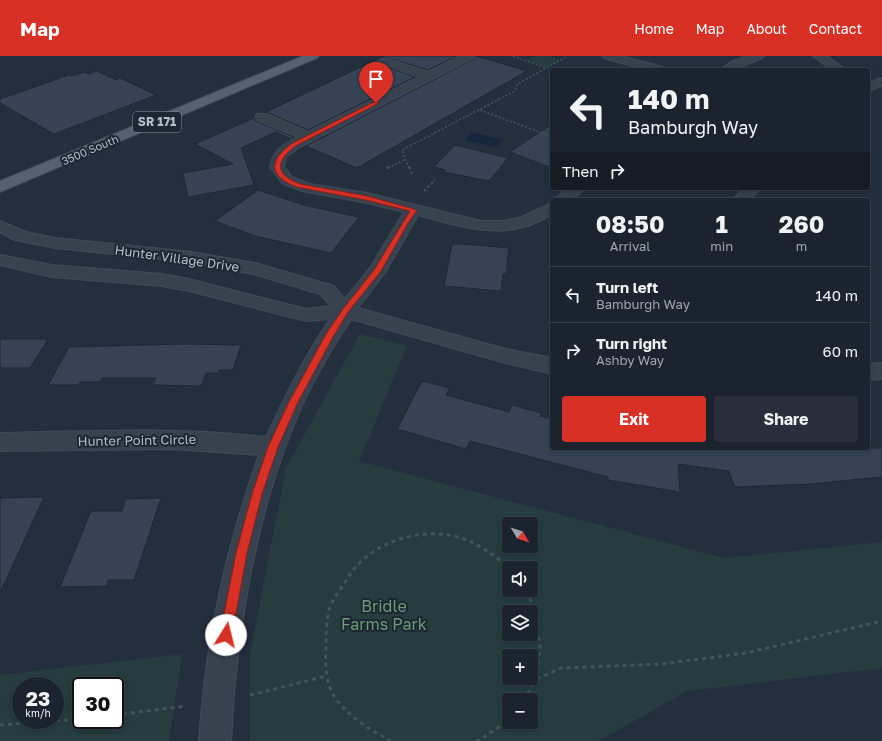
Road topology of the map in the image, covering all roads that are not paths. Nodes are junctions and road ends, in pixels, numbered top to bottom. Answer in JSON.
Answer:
{"nodes":[{"id":1,"x":314,"y":56,"type":"edge"},
{"id":2,"x":469,"y":56,"type":"edge"},
{"id":3,"x":608,"y":56,"type":"edge"},
{"id":4,"x":758,"y":56,"type":"edge"},
{"id":5,"x":819,"y":56,"type":"edge"},
{"id":6,"x":385,"y":61,"type":"dead end"},
{"id":7,"x":652,"y":68,"type":"edge"},
{"id":8,"x":728,"y":68,"type":"edge"},
{"id":9,"x":837,"y":68,"type":"edge"},
{"id":10,"x":429,"y":76,"type":"junction"},
{"id":11,"x":262,"y":116,"type":"dead end"},
{"id":12,"x":309,"y":137,"type":"junction"},
{"id":13,"x":0,"y":187,"type":"edge"},
{"id":14,"x":574,"y":190,"type":"edge"},
{"id":15,"x":750,"y":190,"type":"edge"},
{"id":16,"x":564,"y":198,"type":"edge"},
{"id":17,"x":743,"y":198,"type":"edge"},
{"id":18,"x":550,"y":209,"type":"edge"},
{"id":19,"x":414,"y":210,"type":"junction"},
{"id":20,"x":0,"y":226,"type":"edge"},
{"id":21,"x":0,"y":260,"type":"edge"},
{"id":22,"x":346,"y":310,"type":"junction"},
{"id":23,"x":550,"y":366,"type":"edge"},
{"id":24,"x":882,"y":371,"type":"edge"},
{"id":25,"x":870,"y":372,"type":"edge"},
{"id":26,"x":0,"y":442,"type":"edge"},
{"id":27,"x":273,"y":447,"type":"junction"},
{"id":28,"x":215,"y":741,"type":"edge"}],
"edges":[{"from":1,"to":13,"type":"main road","name":"3500 South","number":"SR 171"},
{"from":2,"to":10,"type":"street"},
{"from":3,"to":7,"type":"street"},
{"from":4,"to":8,"type":"street"},
{"from":5,"to":9,"type":"street"},
{"from":6,"to":10,"type":"street"},
{"from":10,"to":12,"type":"street"},
{"from":11,"to":12,"type":"street"},
{"from":12,"to":19,"type":"street"},
{"from":14,"to":16,"type":"street"},
{"from":15,"to":17,"type":"street"},
{"from":18,"to":19,"type":"street"},
{"from":19,"to":22,"type":"street"},
{"from":20,"to":22,"type":"street","name":"Hunter Village Drive"},
{"from":21,"to":22,"type":"street","name":"Hunter Village Drive"},
{"from":22,"to":23,"type":"street","name":"Hunter Village Drive"},
{"from":22,"to":27,"type":"street"},
{"from":24,"to":25,"type":"street"},
{"from":26,"to":27,"type":"street","name":"Hunter Point Circle"},
{"from":27,"to":28,"type":"street"}]}
